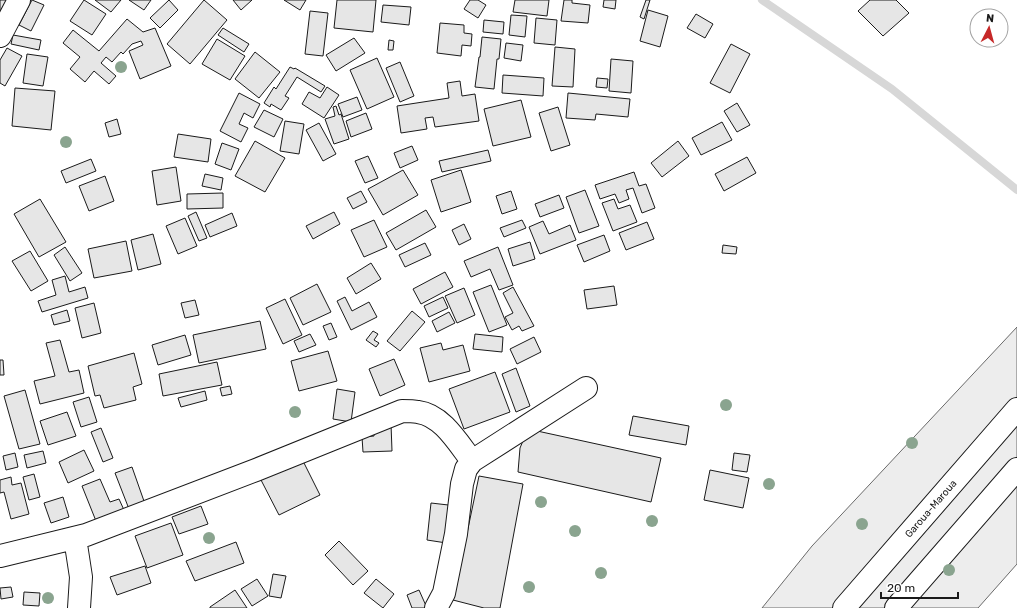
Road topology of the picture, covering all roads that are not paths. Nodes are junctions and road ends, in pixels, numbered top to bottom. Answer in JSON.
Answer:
{"nodes":[{"id":1,"x":19,"y":0,"type":"edge"},
{"id":2,"x":0,"y":36,"type":"edge"},
{"id":3,"x":586,"y":388,"type":"dead end"},
{"id":4,"x":1017,"y":410,"type":"edge"},
{"id":5,"x":472,"y":460,"type":"junction"},
{"id":6,"x":1017,"y":469,"type":"edge"},
{"id":7,"x":75,"y":538,"type":"junction"},
{"id":8,"x":0,"y":556,"type":"edge"},
{"id":9,"x":79,"y":608,"type":"edge"},
{"id":10,"x":436,"y":608,"type":"edge"},
{"id":11,"x":844,"y":608,"type":"edge"},
{"id":12,"x":896,"y":608,"type":"edge"}],
"edges":[{"from":1,"to":2,"type":"main road"},
{"from":3,"to":5,"type":"main road"},
{"from":4,"to":11,"type":"main road","name":"Garoua-Maroua"},
{"from":5,"to":7,"type":"main road"},
{"from":5,"to":10,"type":"main road"},
{"from":6,"to":12,"type":"main road"},
{"from":7,"to":8,"type":"main road"},
{"from":7,"to":9,"type":"main road"}]}
